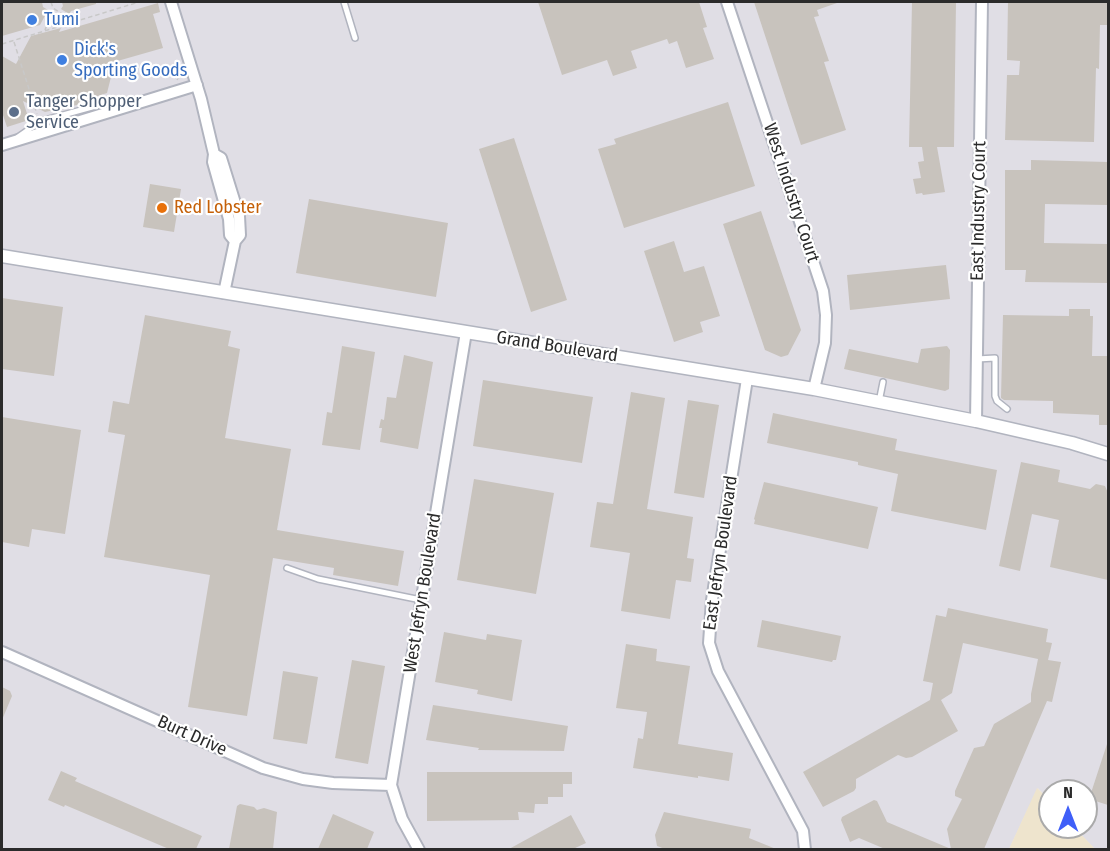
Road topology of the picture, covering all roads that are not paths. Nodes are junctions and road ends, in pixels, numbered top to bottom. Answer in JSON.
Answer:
{"nodes":[{"id":1,"x":171,"y":2,"type":"edge"},
{"id":2,"x":344,"y":2,"type":"edge"},
{"id":3,"x":727,"y":2,"type":"edge"},
{"id":4,"x":982,"y":2,"type":"edge"},
{"id":5,"x":355,"y":38,"type":"dead end"},
{"id":6,"x":197,"y":85,"type":"junction"},
{"id":7,"x":141,"y":102,"type":"junction"},
{"id":8,"x":5,"y":144,"type":"edge"},
{"id":9,"x":2,"y":256,"type":"edge"},
{"id":10,"x":225,"y":293,"type":"junction"},
{"id":11,"x":466,"y":332,"type":"junction"},
{"id":12,"x":977,"y":359,"type":"junction"},
{"id":13,"x":747,"y":378,"type":"junction"},
{"id":14,"x":883,"y":382,"type":"dead end"},
{"id":15,"x":814,"y":388,"type":"junction"},
{"id":16,"x":879,"y":402,"type":"junction"},
{"id":17,"x":1007,"y":409,"type":"dead end"},
{"id":18,"x":976,"y":421,"type":"junction"},
{"id":19,"x":1108,"y":454,"type":"edge"},
{"id":20,"x":287,"y":568,"type":"dead end"},
{"id":21,"x":421,"y":600,"type":"junction"},
{"id":22,"x":2,"y":652,"type":"edge"},
{"id":23,"x":391,"y":785,"type":"junction"},
{"id":24,"x":419,"y":849,"type":"edge"},
{"id":25,"x":805,"y":849,"type":"edge"}],
"edges":[{"from":1,"to":6,"type":"street"},
{"from":2,"to":5,"type":"lane"},
{"from":3,"to":15,"type":"street","name":"West Industry Court"},
{"from":4,"to":12,"type":"street","name":"East Industry Court"},
{"from":6,"to":7,"type":"street"},
{"from":6,"to":10,"type":"street"},
{"from":7,"to":8,"type":"street"},
{"from":7,"to":8,"type":"lane"},
{"from":9,"to":10,"type":"street","name":"Grand Boulevard"},
{"from":10,"to":11,"type":"street","name":"Grand Boulevard"},
{"from":11,"to":13,"type":"street","name":"Grand Boulevard"},
{"from":11,"to":21,"type":"street","name":"West Jefryn Boulevard"},
{"from":12,"to":17,"type":"lane"},
{"from":12,"to":18,"type":"street","name":"East Industry Court"},
{"from":13,"to":15,"type":"street","name":"Grand Boulevard"},
{"from":13,"to":25,"type":"street","name":"East Jefryn Boulevard"},
{"from":14,"to":16,"type":"lane"},
{"from":15,"to":16,"type":"street","name":"Grand Boulevard"},
{"from":16,"to":18,"type":"street","name":"Grand Boulevard"},
{"from":18,"to":19,"type":"street","name":"Grand Boulevard"},
{"from":20,"to":21,"type":"lane"},
{"from":21,"to":23,"type":"street","name":"West Jefryn Boulevard"},
{"from":22,"to":23,"type":"street","name":"Burt Drive"},
{"from":23,"to":24,"type":"street","name":"West Jefryn Boulevard"}]}
